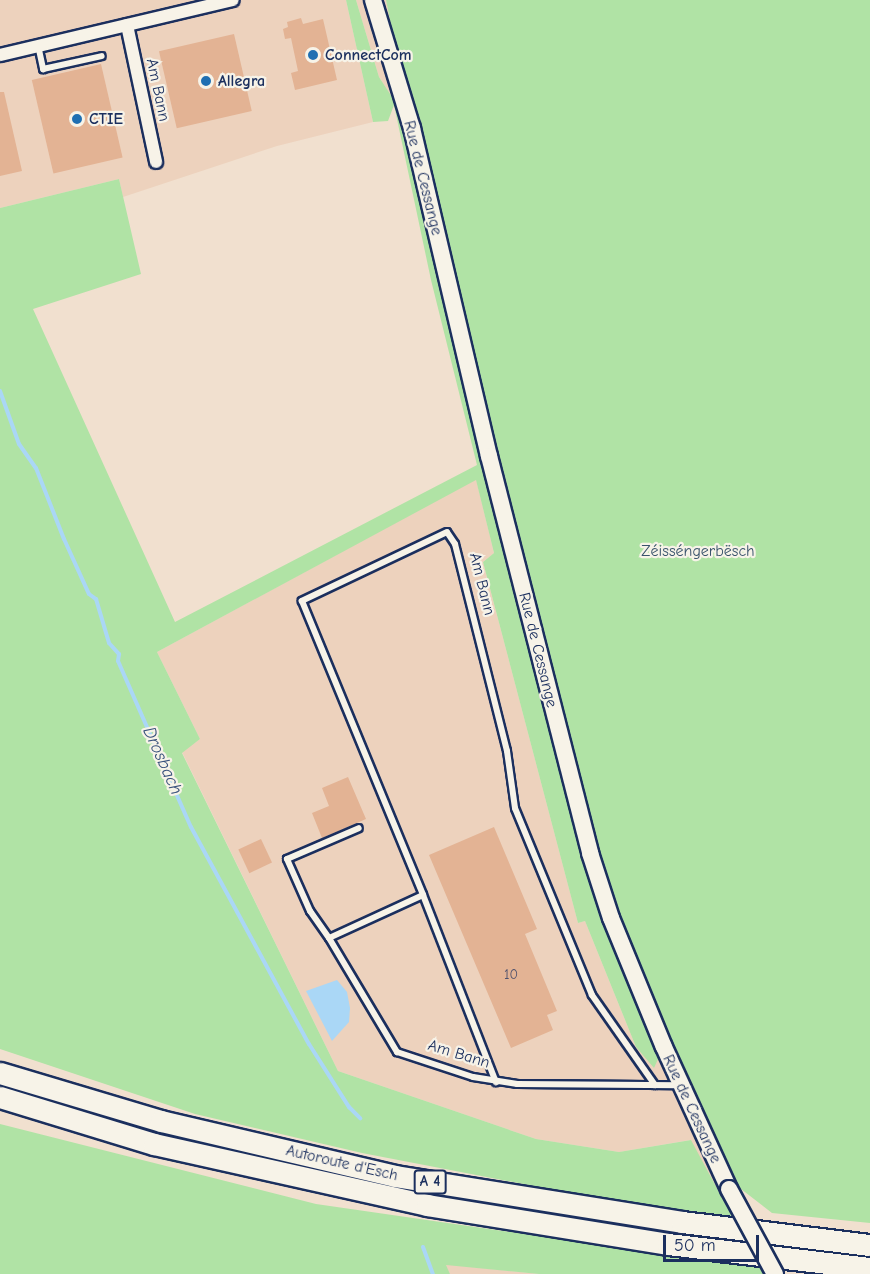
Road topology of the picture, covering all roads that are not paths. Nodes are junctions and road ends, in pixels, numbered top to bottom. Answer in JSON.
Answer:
{"nodes":[{"id":1,"x":233,"y":0,"type":"edge"},
{"id":2,"x":373,"y":0,"type":"edge"},
{"id":3,"x":127,"y":25,"type":"junction"},
{"id":4,"x":38,"y":45,"type":"junction"},
{"id":5,"x":0,"y":55,"type":"edge"},
{"id":6,"x":102,"y":56,"type":"dead end"},
{"id":7,"x":156,"y":162,"type":"dead end"},
{"id":8,"x":359,"y":828,"type":"dead end"},
{"id":9,"x":423,"y":895,"type":"junction"},
{"id":10,"x":329,"y":938,"type":"junction"},
{"id":11,"x":0,"y":1073,"type":"edge"},
{"id":12,"x":496,"y":1082,"type":"junction"},
{"id":13,"x":655,"y":1085,"type":"junction"},
{"id":14,"x":681,"y":1085,"type":"junction"},
{"id":15,"x":0,"y":1097,"type":"edge"},
{"id":16,"x":0,"y":1110,"type":"edge"},
{"id":17,"x":392,"y":1198,"type":"junction"},
{"id":18,"x":870,"y":1245,"type":"edge"},
{"id":19,"x":870,"y":1268,"type":"edge"},
{"id":20,"x":775,"y":1274,"type":"edge"}],
"edges":[{"from":1,"to":3,"type":"street"},
{"from":2,"to":14,"type":"main road","name":"Rue de Cessange"},
{"from":3,"to":4,"type":"street"},
{"from":3,"to":7,"type":"street","name":"Am Bann"},
{"from":4,"to":5,"type":"street"},
{"from":4,"to":6,"type":"lane"},
{"from":8,"to":10,"type":"lane","name":"Am Bann"},
{"from":9,"to":10,"type":"lane"},
{"from":9,"to":12,"type":"lane","name":"Am Bann"},
{"from":9,"to":13,"type":"lane","name":"Am Bann"},
{"from":10,"to":12,"type":"lane","name":"Am Bann"},
{"from":11,"to":18,"type":"highway","name":"Autoroute d'Esch","number":"A 4"},
{"from":12,"to":13,"type":"lane","name":"Am Bann"},
{"from":13,"to":14,"type":"lane","name":"Am Bann"},
{"from":14,"to":20,"type":"main road","name":"Rue de Cessange","bridge":true},
{"from":15,"to":17,"type":"highway","name":"Autoroute d'Esch","number":"A 4"},
{"from":16,"to":17,"type":"highway","number":"A 4"},
{"from":17,"to":19,"type":"highway","name":"Autoroute d'Esch","number":"A 4"}]}
